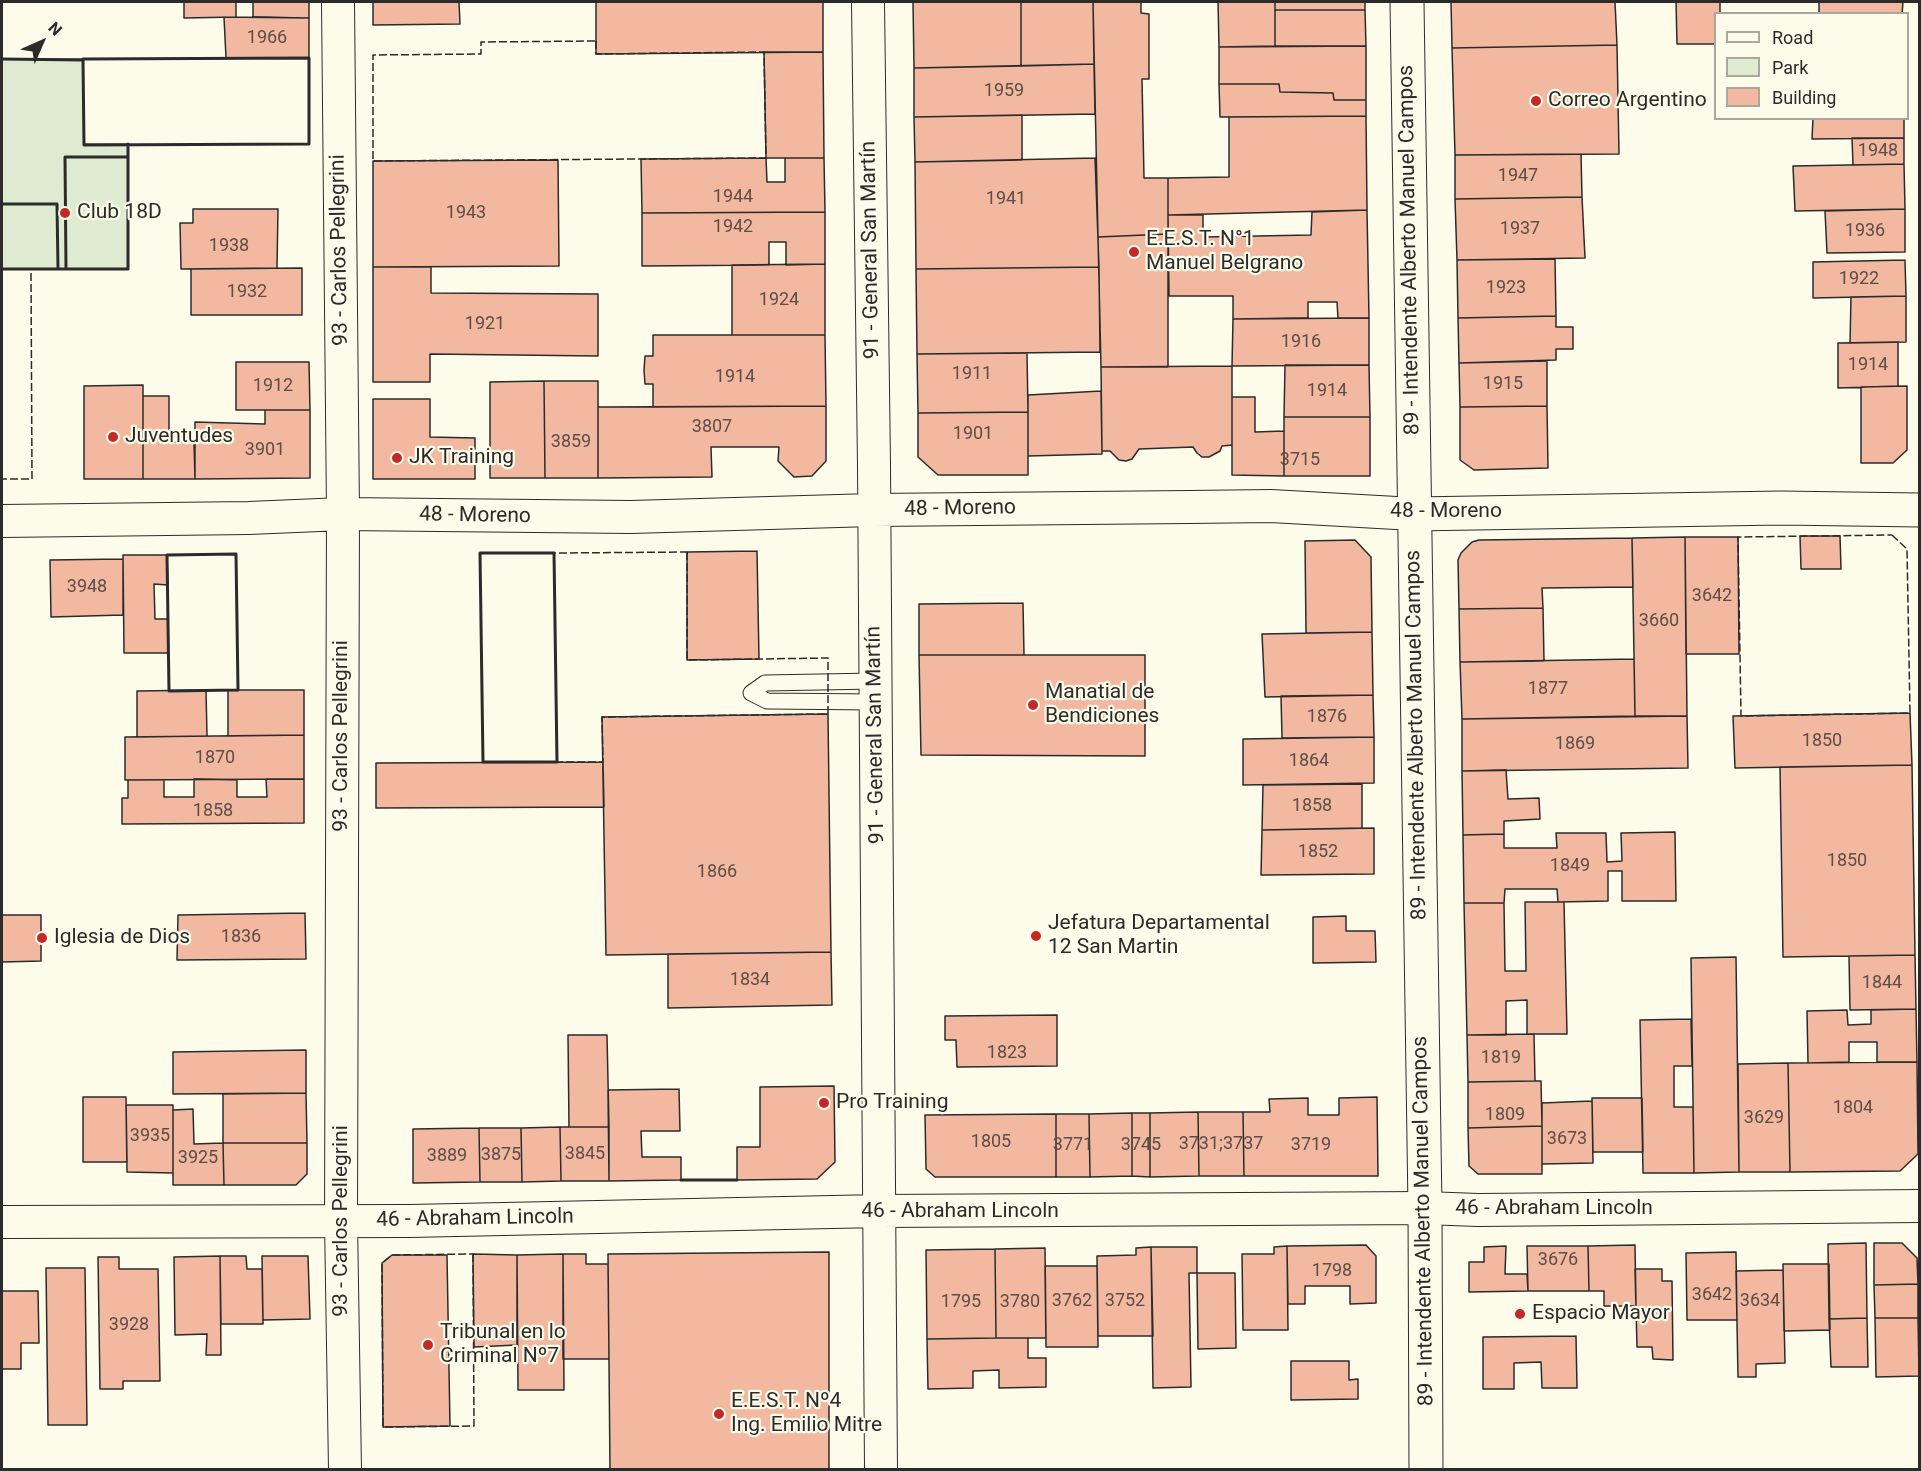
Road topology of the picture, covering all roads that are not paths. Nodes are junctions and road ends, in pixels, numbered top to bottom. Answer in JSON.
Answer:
{"nodes":[{"id":1,"x":338,"y":2,"type":"edge"},
{"id":2,"x":868,"y":2,"type":"edge"},
{"id":3,"x":1407,"y":2,"type":"edge"},
{"id":4,"x":873,"y":510,"type":"junction"},
{"id":5,"x":1920,"y":510,"type":"edge"},
{"id":6,"x":343,"y":514,"type":"junction"},
{"id":7,"x":1414,"y":514,"type":"junction"},
{"id":8,"x":2,"y":521,"type":"edge"},
{"id":9,"x":875,"y":692,"type":"junction"},
{"id":10,"x":1920,"y":1206,"type":"edge"},
{"id":11,"x":1425,"y":1208,"type":"junction"},
{"id":12,"x":879,"y":1212,"type":"junction"},
{"id":13,"x":341,"y":1221,"type":"junction"},
{"id":14,"x":2,"y":1222,"type":"edge"},
{"id":15,"x":345,"y":1470,"type":"edge"},
{"id":16,"x":881,"y":1470,"type":"edge"},
{"id":17,"x":1426,"y":1470,"type":"edge"}],
"edges":[{"from":1,"to":6,"type":"street","name":"93 - Carlos Pellegrini"},
{"from":2,"to":4,"type":"street","name":"91 - General San Martín"},
{"from":3,"to":7,"type":"street","name":"89 - Intendente Alberto Manuel Campos"},
{"from":4,"to":6,"type":"street","name":"48 - Moreno"},
{"from":4,"to":7,"type":"street","name":"48 - Moreno"},
{"from":4,"to":9,"type":"street","name":"91 - General San Martín"},
{"from":5,"to":7,"type":"street","name":"48 - Moreno"},
{"from":6,"to":8,"type":"street","name":"48 - Moreno"},
{"from":6,"to":13,"type":"street","name":"93 - Carlos Pellegrini"},
{"from":7,"to":11,"type":"street","name":"89 - Intendente Alberto Manuel Campos"},
{"from":9,"to":9,"type":"lane"},
{"from":9,"to":12,"type":"street","name":"91 - General San Martín"},
{"from":10,"to":11,"type":"street","name":"46 - Abraham Lincoln"},
{"from":11,"to":12,"type":"street","name":"46 - Abraham Lincoln"},
{"from":11,"to":17,"type":"street","name":"89 - Intendente Alberto Manuel Campos"},
{"from":12,"to":13,"type":"street","name":"46 - Abraham Lincoln"},
{"from":12,"to":16,"type":"street","name":"91 - General San Martín"},
{"from":13,"to":14,"type":"street","name":"46 - Abraham Lincoln"},
{"from":13,"to":15,"type":"street","name":"93 - Carlos Pellegrini"}]}
